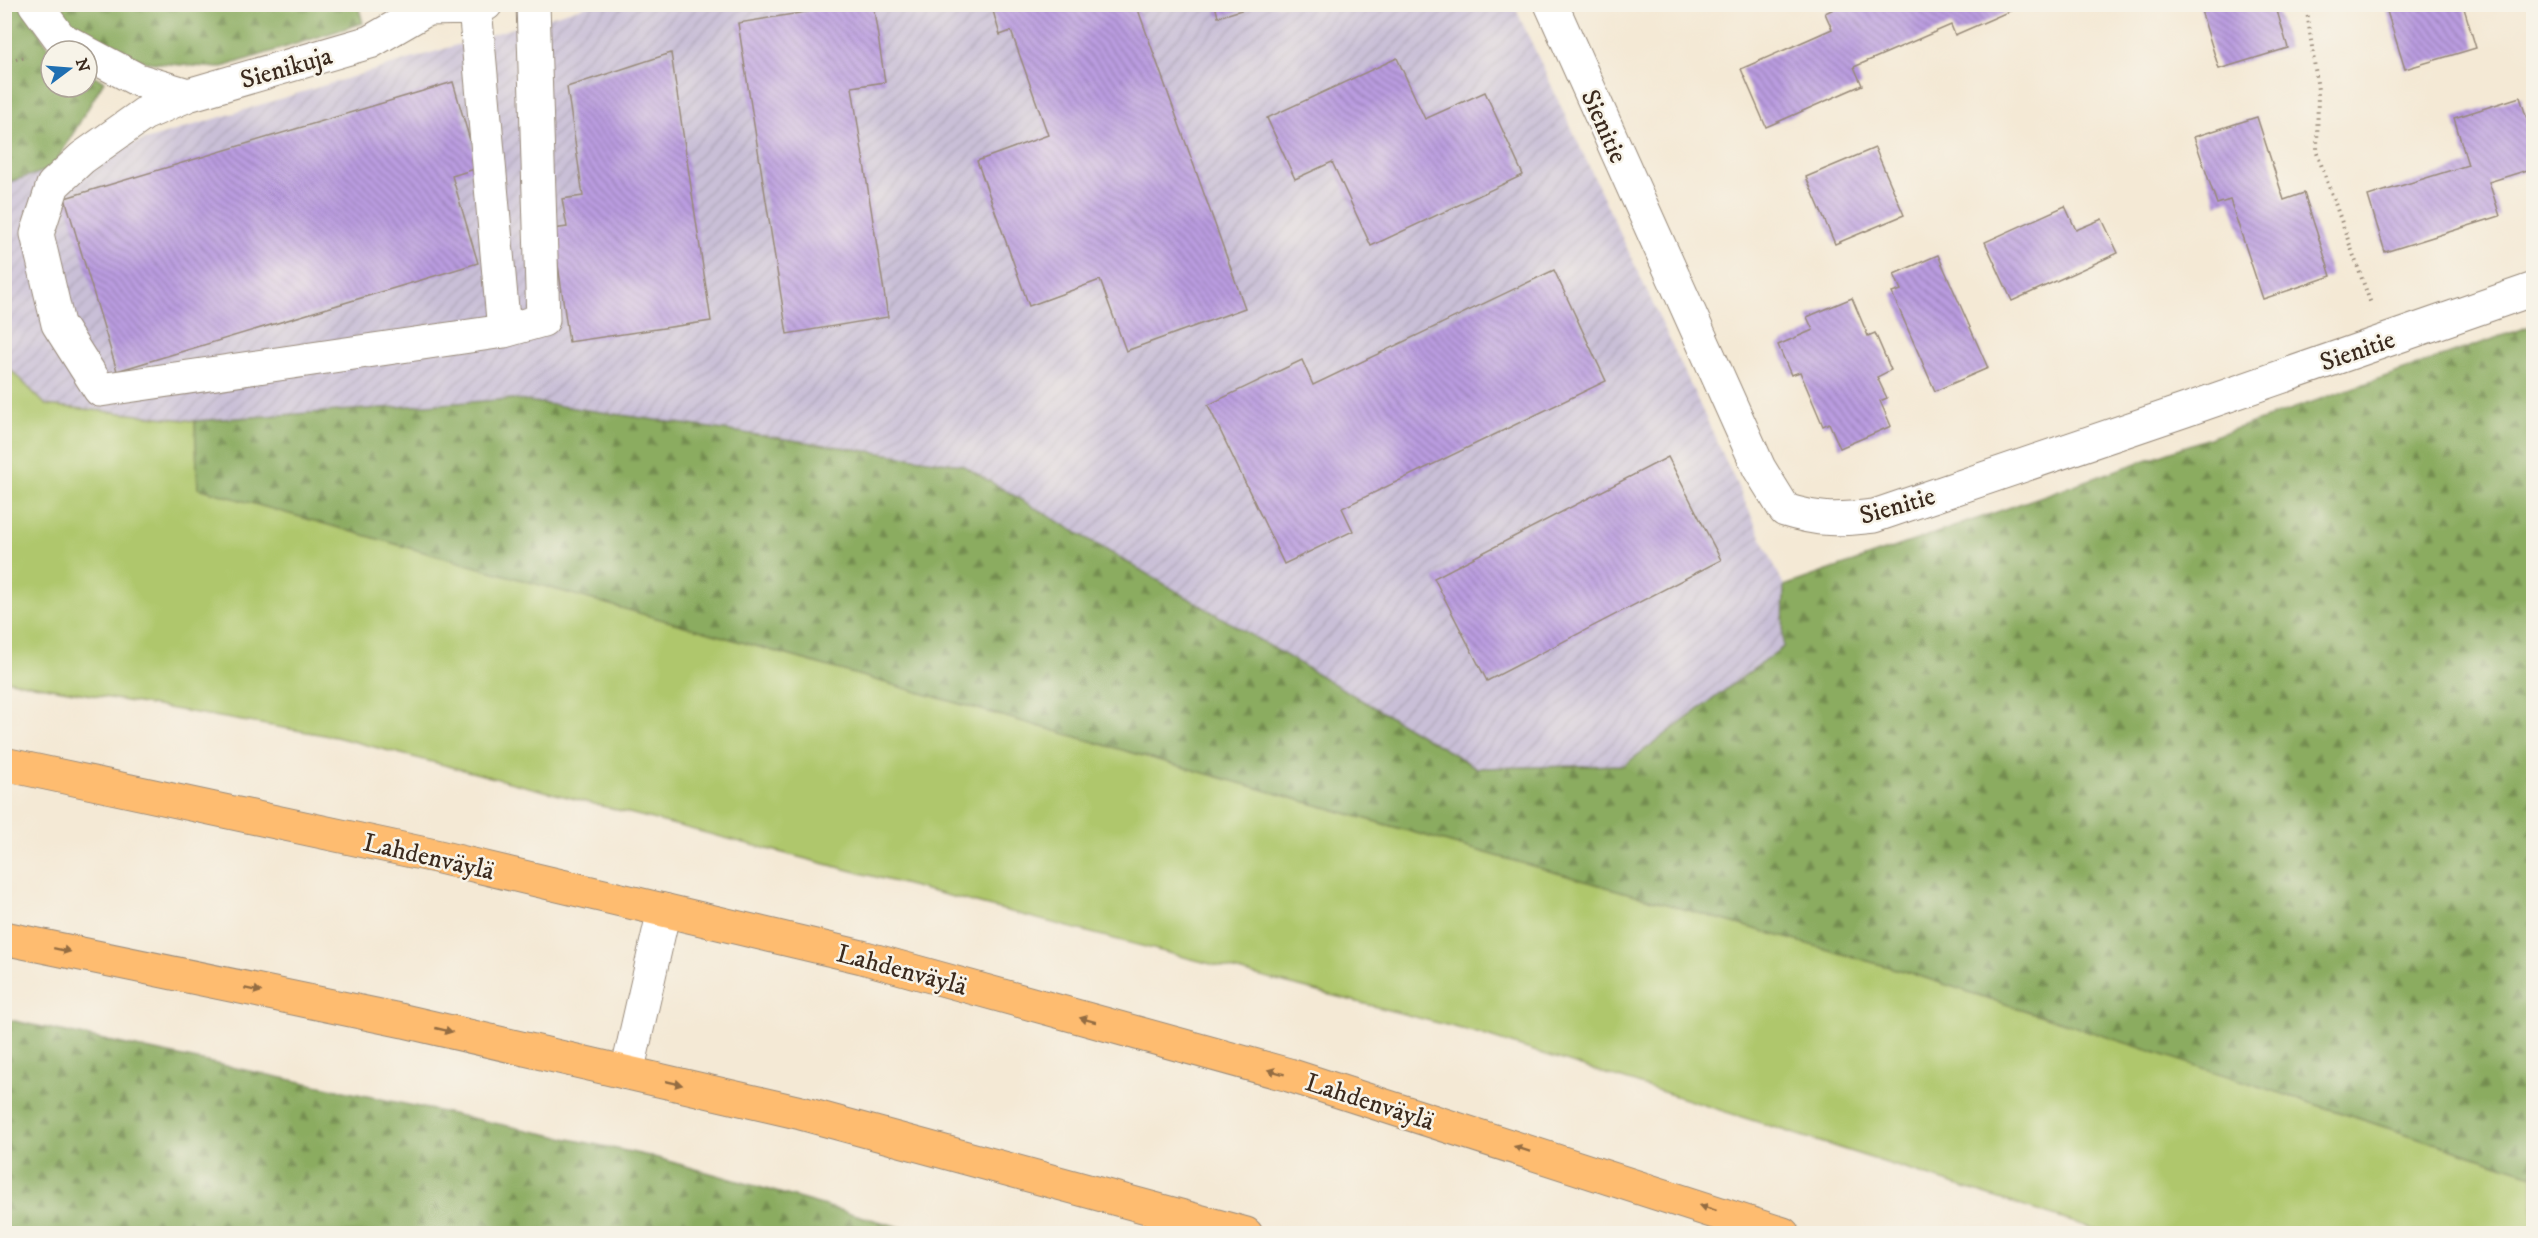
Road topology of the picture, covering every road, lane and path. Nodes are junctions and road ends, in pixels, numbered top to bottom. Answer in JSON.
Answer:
{"nodes":[{"id":1,"x":35,"y":4,"type":"edge"},
{"id":2,"x":533,"y":4,"type":"edge"},
{"id":3,"x":1551,"y":4,"type":"edge"},
{"id":4,"x":2306,"y":4,"type":"edge"},
{"id":5,"x":480,"y":6,"type":"edge"},
{"id":6,"x":62,"y":39,"type":"edge"},
{"id":7,"x":99,"y":59,"type":"edge"},
{"id":8,"x":188,"y":95,"type":"junction"},
{"id":9,"x":2534,"y":289,"type":"edge"},
{"id":10,"x":2373,"y":310,"type":"dead end"},
{"id":11,"x":504,"y":331,"type":"junction"},
{"id":12,"x":4,"y":765,"type":"edge"},
{"id":13,"x":664,"y":910,"type":"junction"},
{"id":14,"x":4,"y":938,"type":"edge"},
{"id":15,"x":627,"y":1072,"type":"junction"},
{"id":16,"x":1246,"y":1233,"type":"edge"},
{"id":17,"x":1784,"y":1233,"type":"edge"}],
"edges":[{"from":1,"to":6,"type":"street"},
{"from":2,"to":11,"type":"street"},
{"from":3,"to":9,"type":"street","name":"Sienitie"},
{"from":4,"to":10,"type":"path"},
{"from":5,"to":8,"type":"street","name":"Sienikuja"},
{"from":5,"to":11,"type":"street"},
{"from":7,"to":8,"type":"street"},
{"from":8,"to":11,"type":"street","name":"Sienikuja"},
{"from":12,"to":13,"type":"highway","name":"Lahdenväylä"},
{"from":13,"to":15,"type":"street"},
{"from":17,"to":13,"type":"highway","name":"Lahdenväylä","one_way":true},
{"from":14,"to":15,"type":"highway","one_way":true},
{"from":15,"to":16,"type":"highway","one_way":true}]}
